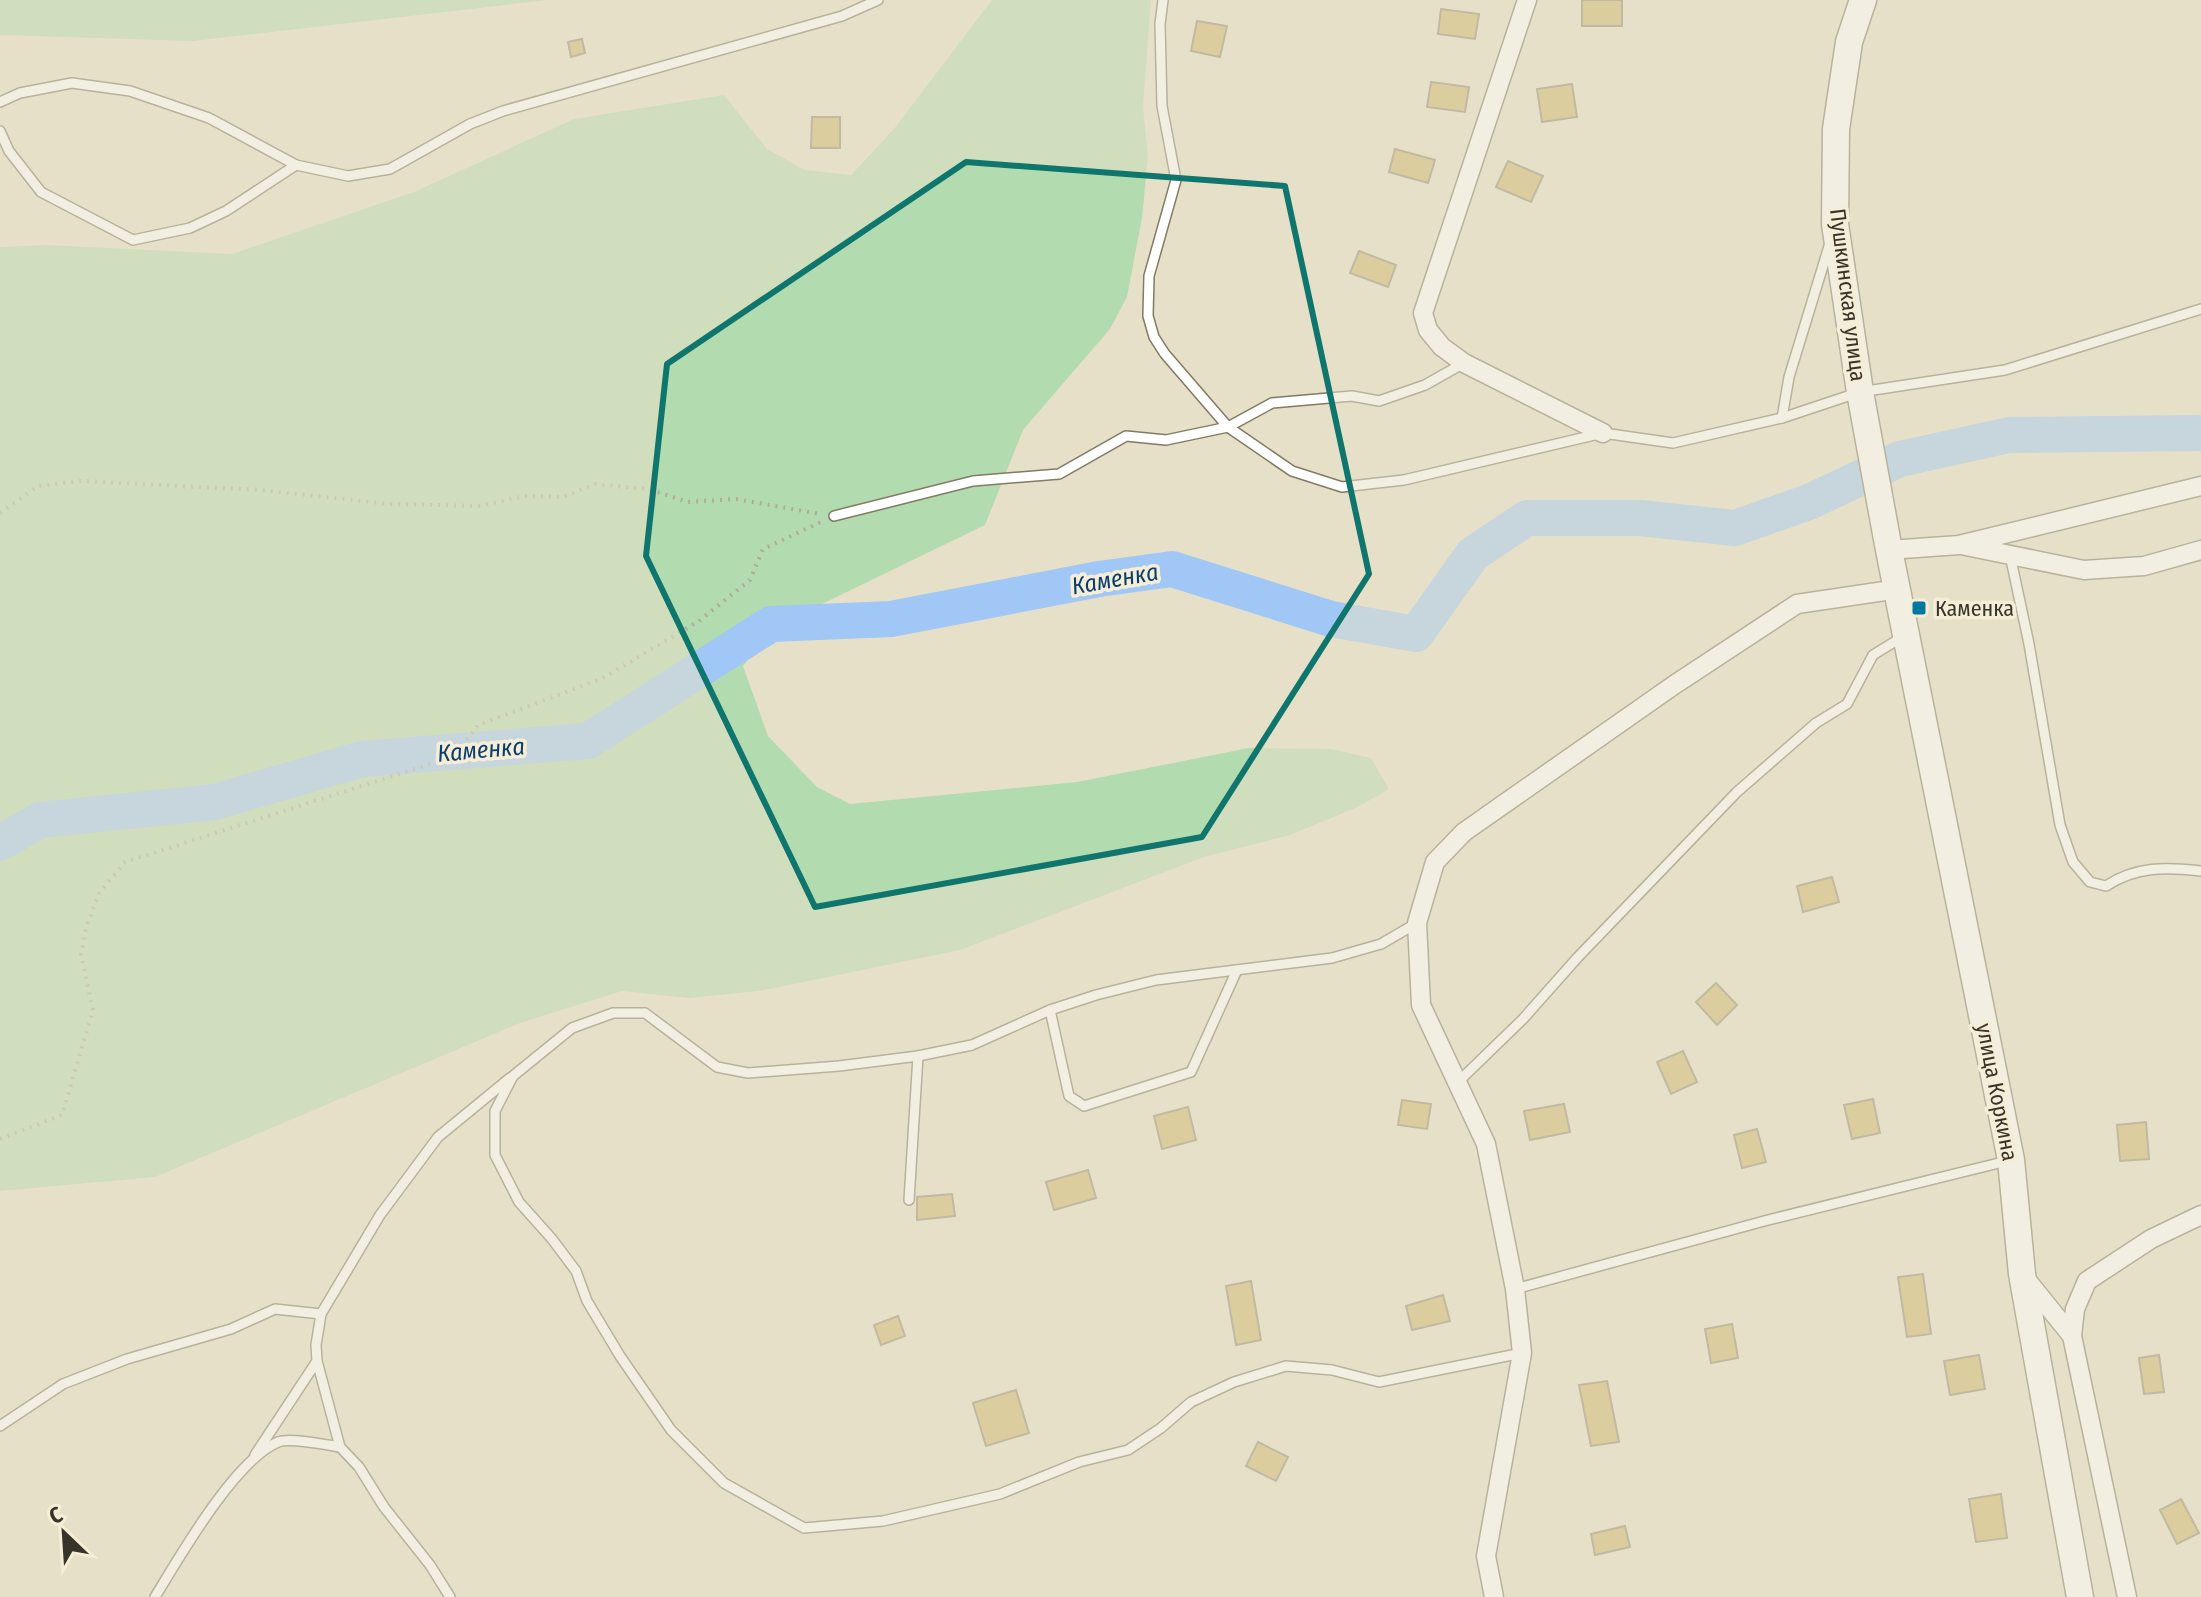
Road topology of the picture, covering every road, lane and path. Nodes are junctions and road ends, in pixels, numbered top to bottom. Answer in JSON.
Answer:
{"nodes":[{"id":1,"x":878,"y":0,"type":"edge"},
{"id":2,"x":1163,"y":0,"type":"edge"},
{"id":3,"x":1527,"y":0,"type":"edge"},
{"id":4,"x":1863,"y":0,"type":"edge"},
{"id":5,"x":0,"y":102,"type":"edge"},
{"id":6,"x":0,"y":131,"type":"edge"},
{"id":7,"x":296,"y":165,"type":"junction"},
{"id":8,"x":1835,"y":224,"type":"junction"},
{"id":9,"x":2201,"y":309,"type":"edge"},
{"id":10,"x":1464,"y":363,"type":"junction"},
{"id":11,"x":1860,"y":392,"type":"junction"},
{"id":12,"x":1782,"y":418,"type":"junction"},
{"id":13,"x":1228,"y":427,"type":"junction"},
{"id":14,"x":1603,"y":433,"type":"junction"},
{"id":15,"x":2201,"y":486,"type":"edge"},
{"id":16,"x":0,"y":513,"type":"edge"},
{"id":17,"x":834,"y":516,"type":"junction"},
{"id":18,"x":1959,"y":545,"type":"junction"},
{"id":19,"x":1889,"y":550,"type":"junction"},
{"id":20,"x":2201,"y":550,"type":"edge"},
{"id":21,"x":2010,"y":555,"type":"junction"},
{"id":22,"x":1898,"y":589,"type":"junction"},
{"id":23,"x":1908,"y":634,"type":"junction"},
{"id":24,"x":2201,"y":871,"type":"edge"},
{"id":25,"x":1417,"y":923,"type":"junction"},
{"id":26,"x":1237,"y":970,"type":"junction"},
{"id":27,"x":1050,"y":1010,"type":"junction"},
{"id":28,"x":918,"y":1056,"type":"junction"},
{"id":29,"x":513,"y":1076,"type":"junction"},
{"id":30,"x":1457,"y":1083,"type":"junction"},
{"id":31,"x":0,"y":1139,"type":"edge"},
{"id":32,"x":2011,"y":1160,"type":"junction"},
{"id":33,"x":909,"y":1200,"type":"dead end"},
{"id":34,"x":2201,"y":1215,"type":"edge"},
{"id":35,"x":2022,"y":1274,"type":"junction"},
{"id":36,"x":1515,"y":1289,"type":"junction"},
{"id":37,"x":321,"y":1314,"type":"junction"},
{"id":38,"x":2072,"y":1336,"type":"junction"},
{"id":39,"x":1522,"y":1353,"type":"junction"},
{"id":40,"x":317,"y":1361,"type":"junction"},
{"id":41,"x":0,"y":1426,"type":"edge"},
{"id":42,"x":340,"y":1447,"type":"junction"},
{"id":43,"x":252,"y":1459,"type":"junction"},
{"id":44,"x":155,"y":1597,"type":"edge"},
{"id":45,"x":450,"y":1597,"type":"edge"},
{"id":46,"x":1494,"y":1597,"type":"edge"},
{"id":47,"x":2080,"y":1597,"type":"edge"},
{"id":48,"x":2127,"y":1597,"type":"edge"}],
"edges":[{"from":1,"to":7,"type":"lane"},
{"from":2,"to":13,"type":"lane"},
{"from":3,"to":10,"type":"street"},
{"from":4,"to":8,"type":"main road","name":"Пушкинская улица"},
{"from":5,"to":7,"type":"lane"},
{"from":6,"to":7,"type":"lane"},
{"from":8,"to":11,"type":"main road","name":"Пушкинская улица"},
{"from":8,"to":12,"type":"lane"},
{"from":9,"to":11,"type":"lane"},
{"from":10,"to":13,"type":"lane"},
{"from":10,"to":14,"type":"street"},
{"from":11,"to":12,"type":"lane"},
{"from":11,"to":19,"type":"main road","name":"Пушкинская улица"},
{"from":12,"to":14,"type":"lane"},
{"from":13,"to":14,"type":"lane"},
{"from":13,"to":17,"type":"lane"},
{"from":15,"to":18,"type":"street"},
{"from":16,"to":17,"type":"path"},
{"from":17,"to":31,"type":"path"},
{"from":18,"to":19,"type":"street"},
{"from":18,"to":21,"type":"street"},
{"from":19,"to":22,"type":"main road","name":"Пушкинская улица"},
{"from":20,"to":21,"type":"street"},
{"from":21,"to":24,"type":"lane"},
{"from":22,"to":23,"type":"main road","name":"улица Коркина"},
{"from":22,"to":25,"type":"street"},
{"from":23,"to":30,"type":"lane"},
{"from":23,"to":32,"type":"main road","name":"улица Коркина"},
{"from":25,"to":26,"type":"lane"},
{"from":25,"to":30,"type":"street"},
{"from":26,"to":27,"type":"lane"},
{"from":26,"to":27,"type":"lane"},
{"from":27,"to":28,"type":"lane"},
{"from":28,"to":29,"type":"lane"},
{"from":28,"to":33,"type":"lane"},
{"from":29,"to":37,"type":"lane"},
{"from":29,"to":39,"type":"lane"},
{"from":30,"to":36,"type":"street"},
{"from":32,"to":35,"type":"main road","name":"улица Коркина"},
{"from":32,"to":36,"type":"lane"},
{"from":34,"to":38,"type":"street"},
{"from":35,"to":38,"type":"street"},
{"from":35,"to":47,"type":"main road","name":"улица Коркина"},
{"from":36,"to":39,"type":"street"},
{"from":37,"to":40,"type":"lane"},
{"from":37,"to":41,"type":"lane"},
{"from":38,"to":48,"type":"street"},
{"from":39,"to":46,"type":"street"},
{"from":40,"to":42,"type":"lane"},
{"from":40,"to":43,"type":"lane"},
{"from":42,"to":43,"type":"lane"},
{"from":42,"to":45,"type":"lane"},
{"from":43,"to":44,"type":"lane"}]}
